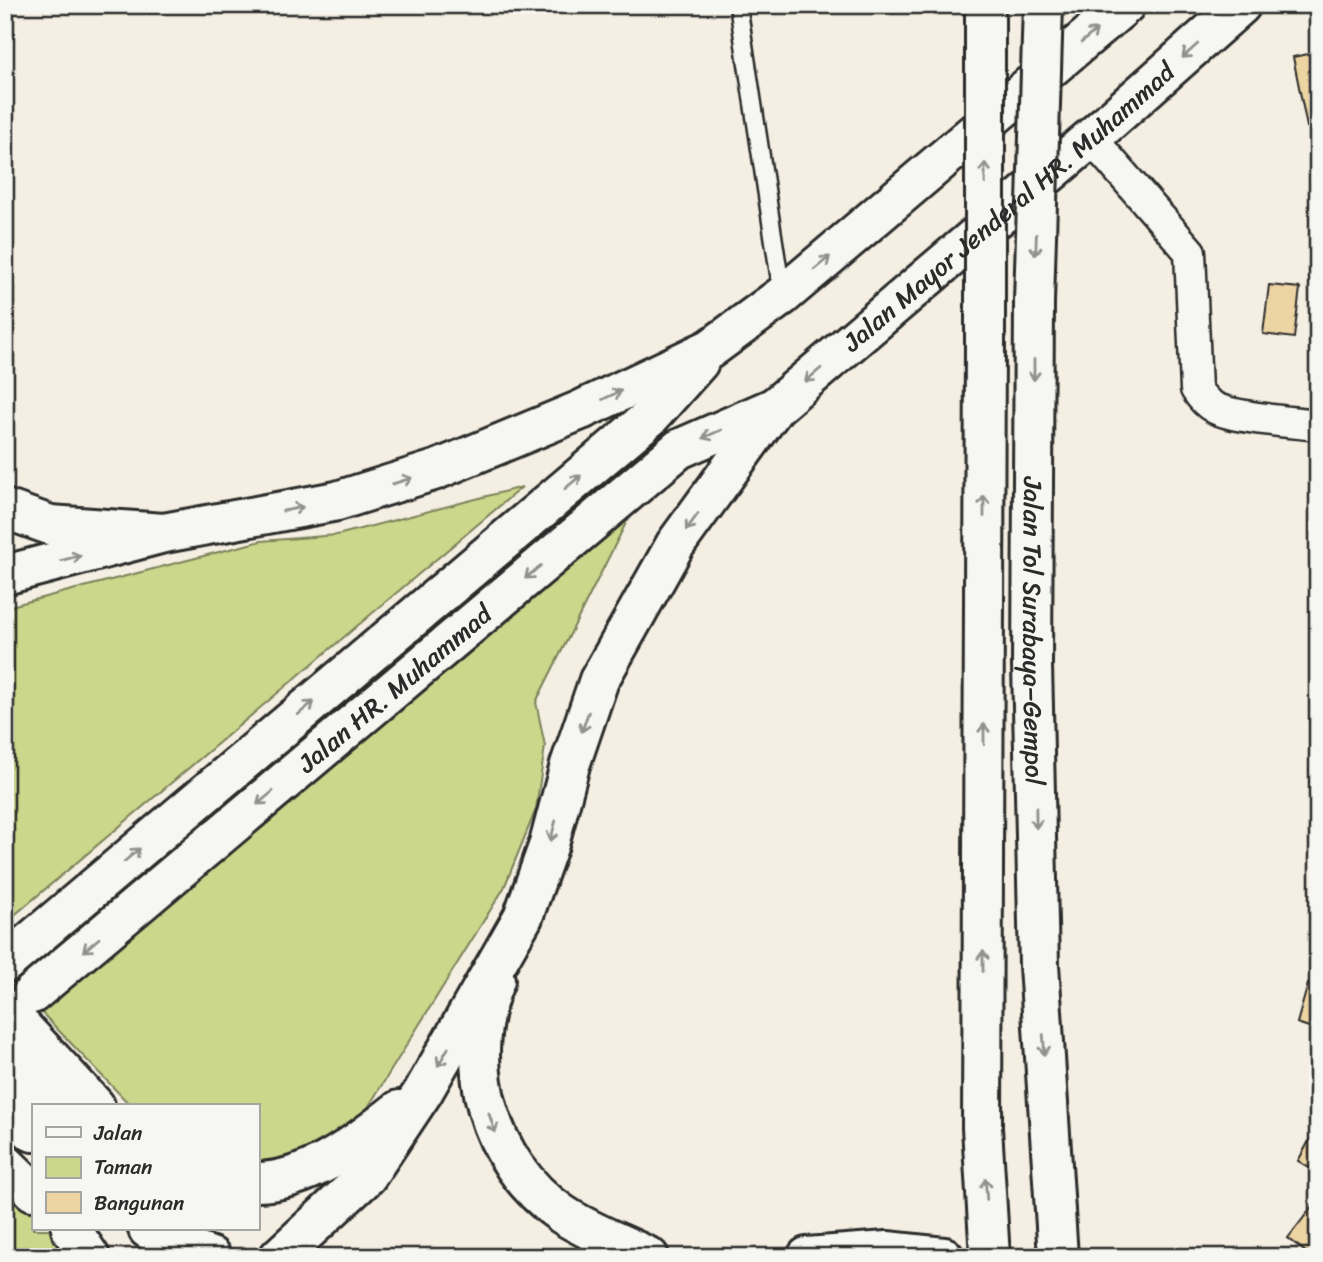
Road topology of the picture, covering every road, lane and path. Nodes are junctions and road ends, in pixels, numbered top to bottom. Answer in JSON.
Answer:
{"nodes":[{"id":1,"x":738,"y":5,"type":"edge"},
{"id":2,"x":985,"y":5,"type":"edge"},
{"id":3,"x":1043,"y":5,"type":"edge"},
{"id":4,"x":1125,"y":5,"type":"edge"},
{"id":5,"x":1241,"y":5,"type":"edge"},
{"id":6,"x":1091,"y":138,"type":"junction"},
{"id":7,"x":782,"y":296,"type":"junction"},
{"id":8,"x":710,"y":349,"type":"junction"},
{"id":9,"x":775,"y":407,"type":"junction"},
{"id":10,"x":1318,"y":425,"type":"edge"},
{"id":11,"x":5,"y":509,"type":"edge"},
{"id":12,"x":164,"y":533,"type":"junction"},
{"id":13,"x":5,"y":575,"type":"edge"},
{"id":14,"x":523,"y":917,"type":"junction"},
{"id":15,"x":5,"y":962,"type":"edge"},
{"id":16,"x":19,"y":1002,"type":"edge"},
{"id":17,"x":5,"y":1057,"type":"edge"},
{"id":18,"x":422,"y":1092,"type":"junction"},
{"id":19,"x":53,"y":1104,"type":"edge"},
{"id":20,"x":94,"y":1104,"type":"edge"},
{"id":21,"x":5,"y":1106,"type":"edge"},
{"id":22,"x":32,"y":1131,"type":"edge"},
{"id":23,"x":5,"y":1164,"type":"edge"},
{"id":24,"x":259,"y":1182,"type":"edge"},
{"id":25,"x":32,"y":1191,"type":"edge"},
{"id":26,"x":72,"y":1230,"type":"edge"},
{"id":27,"x":176,"y":1239,"type":"edge"},
{"id":28,"x":90,"y":1257,"type":"edge"},
{"id":29,"x":211,"y":1257,"type":"edge"},
{"id":30,"x":239,"y":1257,"type":"edge"},
{"id":31,"x":279,"y":1257,"type":"edge"},
{"id":32,"x":649,"y":1257,"type":"edge"},
{"id":33,"x":807,"y":1257,"type":"edge"},
{"id":34,"x":944,"y":1257,"type":"edge"},
{"id":35,"x":990,"y":1257,"type":"edge"},
{"id":36,"x":1058,"y":1257,"type":"edge"}],
"edges":[{"from":1,"to":7,"type":"lane"},
{"from":35,"to":2,"type":"main road","name":"Jalan Tol Surabaya–Gempol","one_way":true,"bridge":true},
{"from":3,"to":36,"type":"main road","name":"Jalan Tol Surabaya–Gempol","one_way":true,"bridge":true},
{"from":7,"to":4,"type":"main road","one_way":true},
{"from":5,"to":6,"type":"main road","name":"Jalan Mayor Jenderal HR. Muhammad","one_way":true},
{"from":6,"to":9,"type":"main road","name":"Jalan Mayor Jenderal HR. Muhammad","one_way":true},
{"from":6,"to":10,"type":"street"},
{"from":7,"to":8,"type":"main road"},
{"from":12,"to":8,"type":"main road","one_way":true},
{"from":15,"to":8,"type":"main road","name":"Jalan HR. Muhammad","one_way":true},
{"from":9,"to":14,"type":"main road","one_way":true},
{"from":9,"to":16,"type":"main road","name":"Jalan HR. Muhammad","one_way":true},
{"from":11,"to":12,"type":"main road"},
{"from":13,"to":12,"type":"main road","one_way":true},
{"from":14,"to":18,"type":"main road","one_way":true},
{"from":14,"to":32,"type":"main road","one_way":true},
{"from":16,"to":20,"type":"main road"},
{"from":17,"to":19,"type":"main road"},
{"from":18,"to":24,"type":"main road"},
{"from":18,"to":31,"type":"main road"},
{"from":21,"to":22,"type":"main road"},
{"from":23,"to":25,"type":"main road"},
{"from":26,"to":28,"type":"main road"},
{"from":27,"to":29,"type":"main road"},
{"from":27,"to":30,"type":"main road"},
{"from":33,"to":34,"type":"main road"}]}
